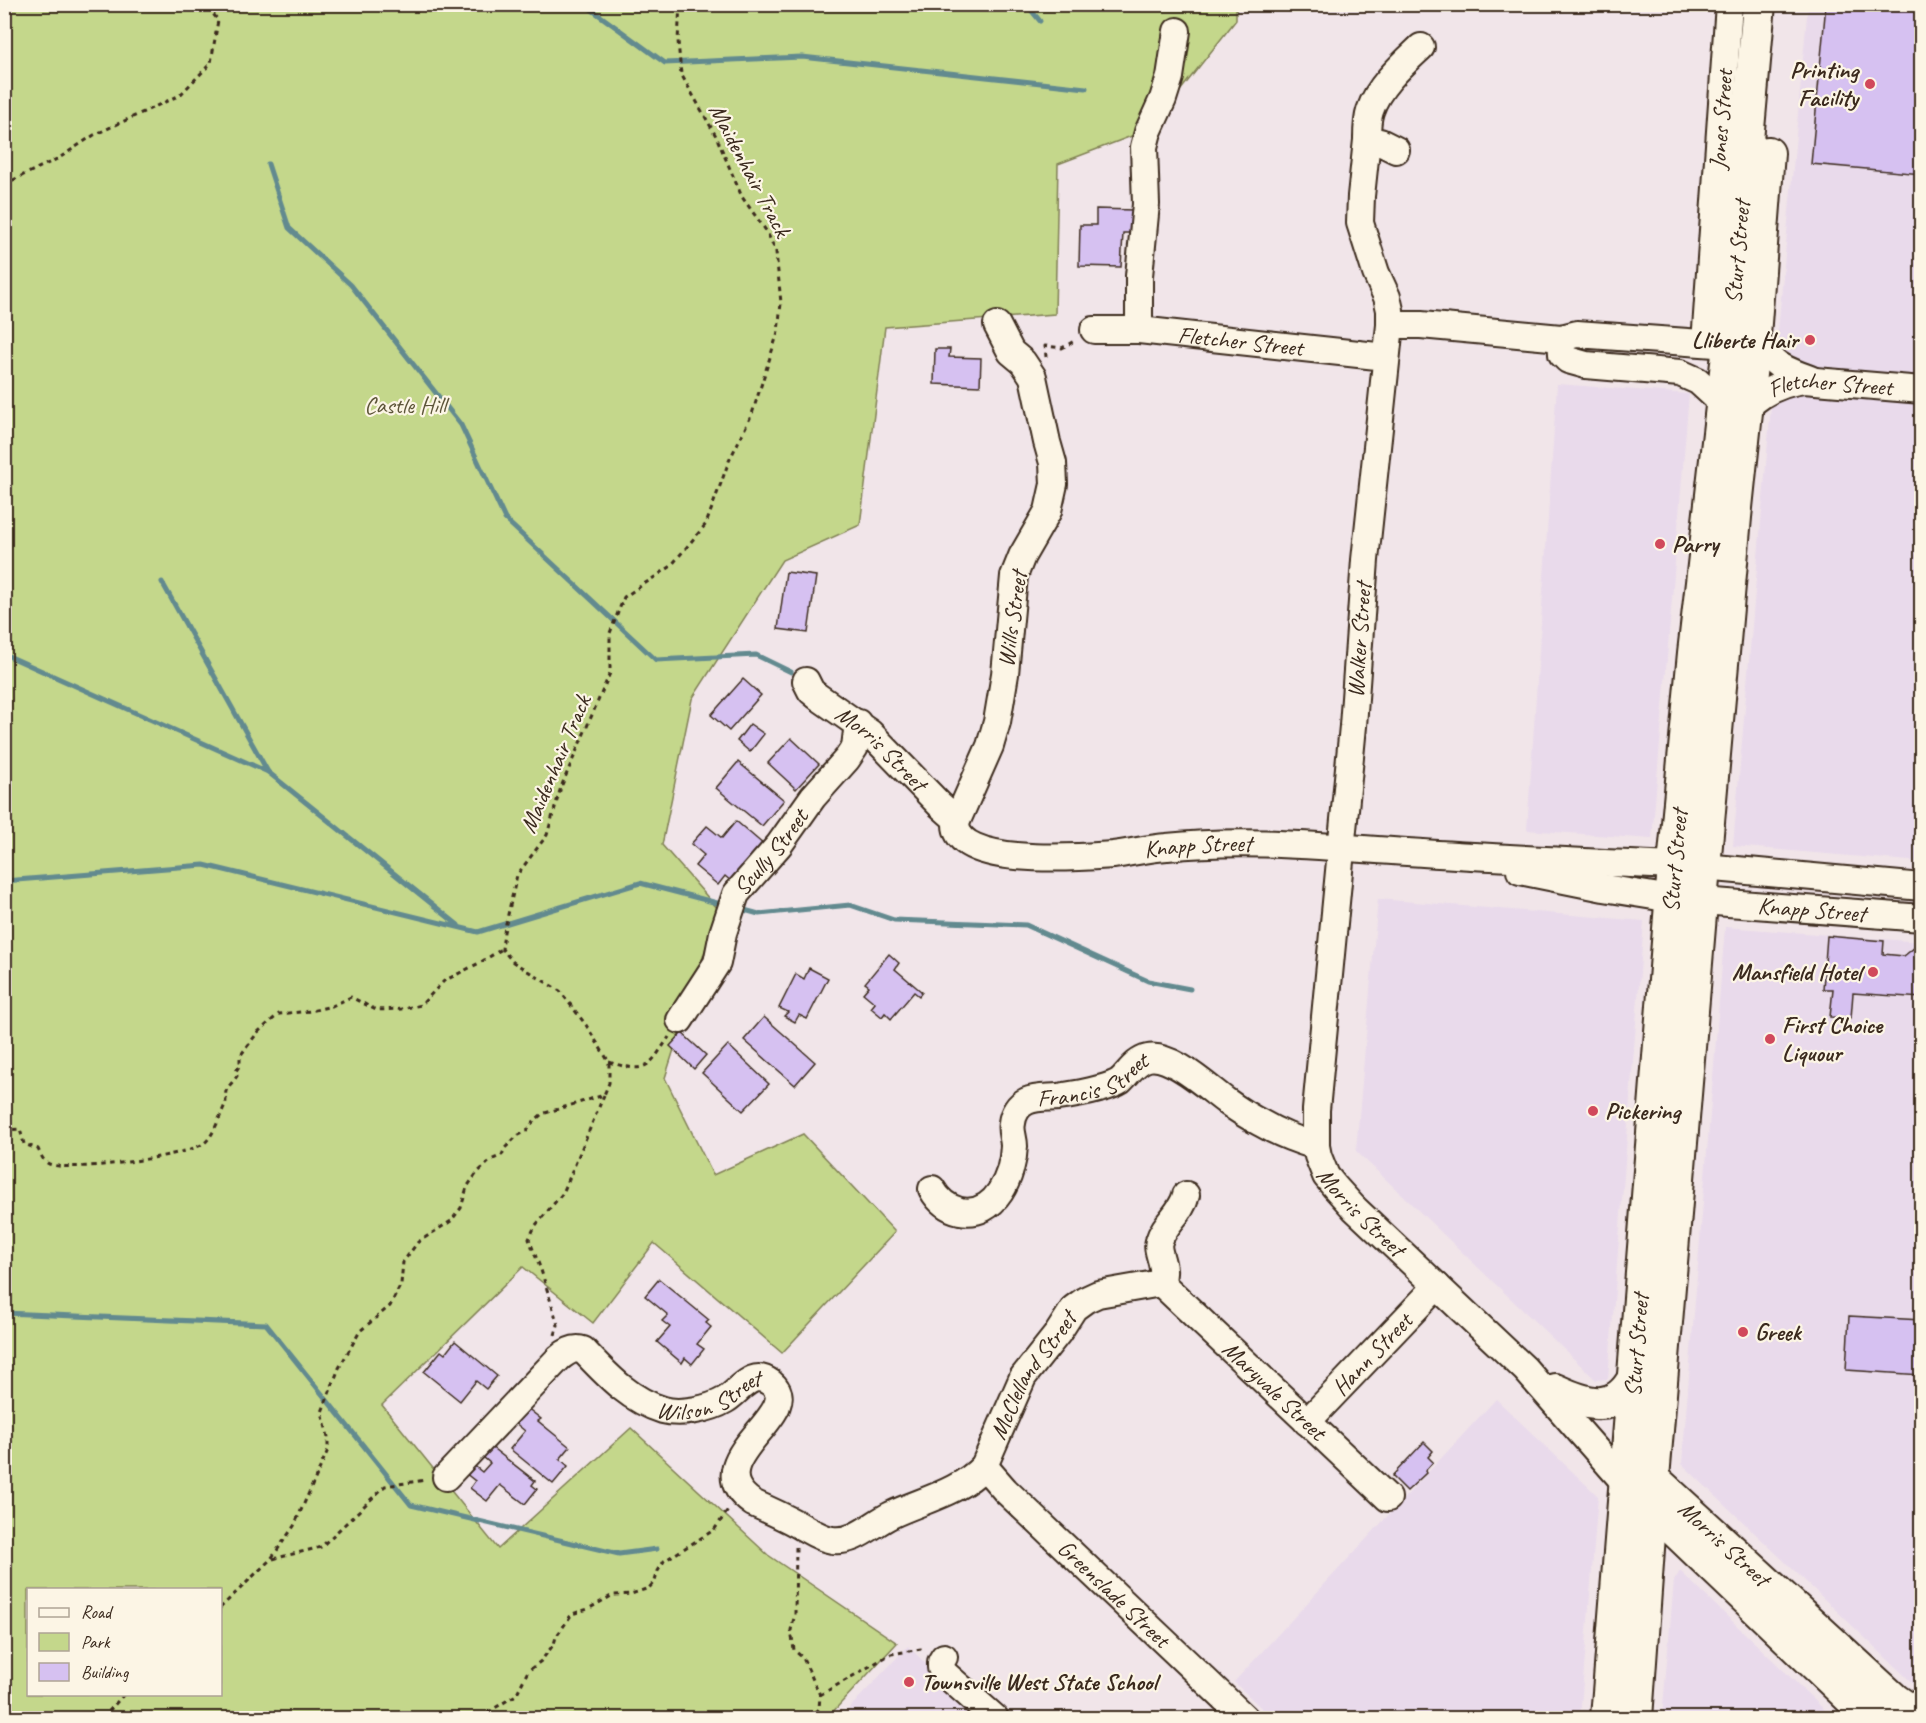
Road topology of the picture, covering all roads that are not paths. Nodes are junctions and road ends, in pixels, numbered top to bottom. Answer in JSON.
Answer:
{"nodes":[{"id":1,"x":1729,"y":4,"type":"edge"},
{"id":2,"x":1759,"y":4,"type":"edge"},
{"id":3,"x":1779,"y":4,"type":"edge"},
{"id":4,"x":1177,"y":31,"type":"dead end"},
{"id":5,"x":1421,"y":47,"type":"dead end"},
{"id":6,"x":1367,"y":140,"type":"junction"},
{"id":7,"x":1396,"y":150,"type":"dead end"},
{"id":8,"x":996,"y":325,"type":"dead end"},
{"id":9,"x":1390,"y":326,"type":"junction"},
{"id":10,"x":1094,"y":330,"type":"dead end"},
{"id":11,"x":1138,"y":330,"type":"junction"},
{"id":12,"x":1561,"y":338,"type":"junction"},
{"id":13,"x":1719,"y":342,"type":"junction"},
{"id":14,"x":1386,"y":357,"type":"junction"},
{"id":15,"x":1680,"y":373,"type":"junction"},
{"id":16,"x":1814,"y":380,"type":"junction"},
{"id":17,"x":1922,"y":390,"type":"edge"},
{"id":18,"x":1734,"y":407,"type":"junction"},
{"id":19,"x":806,"y":681,"type":"dead end"},
{"id":20,"x":858,"y":723,"type":"junction"},
{"id":21,"x":889,"y":753,"type":"junction"},
{"id":22,"x":847,"y":759,"type":"junction"},
{"id":23,"x":956,"y":819,"type":"junction"},
{"id":24,"x":1340,"y":848,"type":"junction"},
{"id":25,"x":1459,"y":856,"type":"junction"},
{"id":26,"x":1613,"y":864,"type":"junction"},
{"id":27,"x":1689,"y":867,"type":"junction"},
{"id":28,"x":1763,"y":872,"type":"junction"},
{"id":29,"x":1922,"y":887,"type":"edge"},
{"id":30,"x":1612,"y":889,"type":"junction"},
{"id":31,"x":1687,"y":900,"type":"junction"},
{"id":32,"x":1760,"y":905,"type":"junction"},
{"id":33,"x":1922,"y":918,"type":"edge"},
{"id":34,"x":680,"y":1020,"type":"road end"},
{"id":35,"x":1316,"y":1146,"type":"junction"},
{"id":36,"x":932,"y":1190,"type":"dead end"},
{"id":37,"x":1186,"y":1195,"type":"dead end"},
{"id":38,"x":1161,"y":1283,"type":"junction"},
{"id":39,"x":1437,"y":1286,"type":"junction"},
{"id":40,"x":1525,"y":1370,"type":"junction"},
{"id":41,"x":1634,"y":1378,"type":"junction"},
{"id":42,"x":1555,"y":1390,"type":"junction"},
{"id":43,"x":1307,"y":1422,"type":"junction"},
{"id":44,"x":984,"y":1466,"type":"junction"},
{"id":45,"x":446,"y":1477,"type":"road end"},
{"id":46,"x":1639,"y":1482,"type":"junction"},
{"id":47,"x":1388,"y":1498,"type":"dead end"},
{"id":48,"x":797,"y":1524,"type":"joint"},
{"id":49,"x":1708,"y":1563,"type":"junction"},
{"id":50,"x":1646,"y":1577,"type":"junction"},
{"id":51,"x":943,"y":1663,"type":"road end"},
{"id":52,"x":995,"y":1719,"type":"edge"},
{"id":53,"x":1245,"y":1719,"type":"edge"},
{"id":54,"x":1607,"y":1719,"type":"edge"},
{"id":55,"x":1636,"y":1719,"type":"edge"},
{"id":56,"x":1871,"y":1719,"type":"edge"},
{"id":57,"x":1921,"y":1719,"type":"edge"}],
"edges":[{"from":1,"to":13,"type":"street","name":"Jones Street"},
{"from":2,"to":13,"type":"main road","name":"Sturt Street"},
{"from":3,"to":13,"type":"main road","name":"Sturt Street"},
{"from":4,"to":11,"type":"street"},
{"from":5,"to":6,"type":"street","name":"Walker Street"},
{"from":6,"to":7,"type":"street"},
{"from":6,"to":9,"type":"street","name":"Walker Street"},
{"from":8,"to":23,"type":"street","name":"Wills Street"},
{"from":9,"to":12,"type":"street"},
{"from":9,"to":14,"type":"street","name":"Walker Street"},
{"from":10,"to":11,"type":"street","name":"Fletcher Street"},
{"from":11,"to":14,"type":"street","name":"Fletcher Street"},
{"from":12,"to":13,"type":"street"},
{"from":12,"to":15,"type":"street"},
{"from":13,"to":15,"type":"street","name":"Jones Street"},
{"from":13,"to":16,"type":"street"},
{"from":13,"to":18,"type":"main road","name":"Sturt Street"},
{"from":14,"to":24,"type":"street","name":"Walker Street"},
{"from":15,"to":18,"type":"street"},
{"from":16,"to":17,"type":"street","name":"Fletcher Street"},
{"from":16,"to":18,"type":"street","name":"Fletcher Street"},
{"from":18,"to":27,"type":"main road","name":"Sturt Street"},
{"from":19,"to":20,"type":"street","name":"Morris Street"},
{"from":20,"to":21,"type":"street","name":"Morris Street"},
{"from":20,"to":22,"type":"street","name":"Scully Street"},
{"from":21,"to":22,"type":"street"},
{"from":21,"to":23,"type":"street","name":"Morris Street"},
{"from":22,"to":34,"type":"street","name":"Scully Street"},
{"from":23,"to":24,"type":"street","name":"Knapp Street"},
{"from":24,"to":25,"type":"street","name":"Knapp Street"},
{"from":24,"to":35,"type":"street","name":"Walker Street"},
{"from":25,"to":26,"type":"street","name":"Knapp Street"},
{"from":25,"to":30,"type":"street","name":"Knapp Street"},
{"from":26,"to":27,"type":"street","name":"Knapp Street"},
{"from":26,"to":30,"type":"street"},
{"from":27,"to":28,"type":"street","name":"Knapp Street"},
{"from":27,"to":31,"type":"main road","name":"Sturt Street"},
{"from":28,"to":29,"type":"street","name":"Knapp Street"},
{"from":28,"to":32,"type":"street"},
{"from":30,"to":31,"type":"street","name":"Knapp Street"},
{"from":31,"to":32,"type":"street","name":"Knapp Street"},
{"from":31,"to":41,"type":"main road","name":"Sturt Street"},
{"from":31,"to":46,"type":"main road","name":"Sturt Street"},
{"from":32,"to":33,"type":"street","name":"Knapp Street"},
{"from":35,"to":36,"type":"street","name":"Francis Street"},
{"from":35,"to":39,"type":"street","name":"Morris Street"},
{"from":37,"to":38,"type":"street"},
{"from":38,"to":43,"type":"street","name":"Maryvale Street"},
{"from":38,"to":44,"type":"street","name":"McClelland Street"},
{"from":39,"to":40,"type":"street","name":"Morris Street"},
{"from":39,"to":43,"type":"street","name":"Hann Street"},
{"from":40,"to":42,"type":"street","name":"Morris Street"},
{"from":40,"to":46,"type":"street","name":"Morris Street"},
{"from":41,"to":42,"type":"main road"},
{"from":41,"to":46,"type":"main road","name":"Sturt Street"},
{"from":42,"to":46,"type":"street","name":"Morris Street"},
{"from":43,"to":47,"type":"street","name":"Maryvale Street"},
{"from":44,"to":48,"type":"street","name":"McClelland Street"},
{"from":44,"to":53,"type":"street","name":"Greenslade Street"},
{"from":45,"to":48,"type":"street","name":"Wilson Street"},
{"from":46,"to":49,"type":"main road","name":"Morris Street"},
{"from":46,"to":50,"type":"main road","name":"Sturt Street"},
{"from":46,"to":54,"type":"main road","name":"Sturt Street"},
{"from":46,"to":57,"type":"main road","name":"Morris Street"},
{"from":49,"to":50,"type":"main road"},
{"from":49,"to":56,"type":"main road","name":"Morris Street"},
{"from":50,"to":55,"type":"main road","name":"Sturt Street"},
{"from":51,"to":52,"type":"street"}]}
